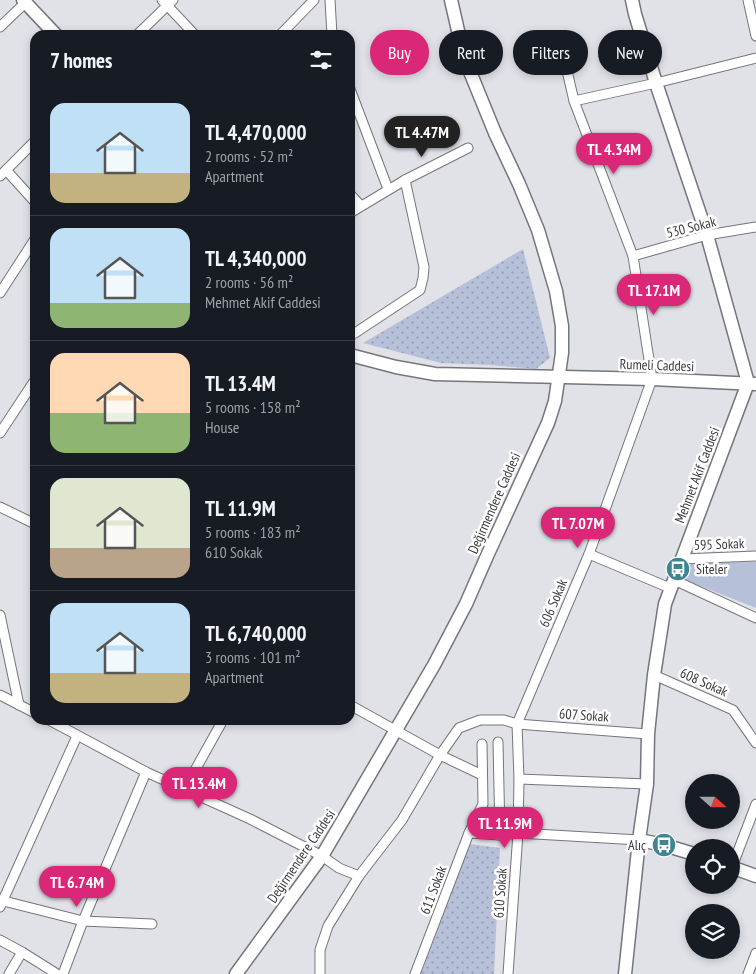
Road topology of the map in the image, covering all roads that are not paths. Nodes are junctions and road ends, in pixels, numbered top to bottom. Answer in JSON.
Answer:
{"nodes":[{"id":1,"x":314,"y":0,"type":"edge"},
{"id":2,"x":330,"y":0,"type":"edge"},
{"id":3,"x":451,"y":0,"type":"edge"},
{"id":4,"x":632,"y":0,"type":"edge"},
{"id":5,"x":748,"y":0,"type":"edge"},
{"id":6,"x":24,"y":1,"type":"edge"},
{"id":7,"x":168,"y":2,"type":"edge"},
{"id":8,"x":0,"y":27,"type":"edge"},
{"id":9,"x":51,"y":30,"type":"edge"},
{"id":10,"x":142,"y":30,"type":"edge"},
{"id":11,"x":192,"y":30,"type":"edge"},
{"id":12,"x":285,"y":30,"type":"edge"},
{"id":13,"x":332,"y":30,"type":"edge"},
{"id":14,"x":756,"y":36,"type":"edge"},
{"id":15,"x":756,"y":58,"type":"edge"},
{"id":16,"x":568,"y":75,"type":"edge"},
{"id":17,"x":656,"y":83,"type":"junction"},
{"id":18,"x":574,"y":101,"type":"junction"},
{"id":19,"x":355,"y":102,"type":"edge"},
{"id":20,"x":30,"y":145,"type":"edge"},
{"id":21,"x":468,"y":148,"type":"dead end"},
{"id":22,"x":3,"y":173,"type":"edge"},
{"id":23,"x":405,"y":180,"type":"junction"},
{"id":24,"x":388,"y":189,"type":"junction"},
{"id":25,"x":30,"y":197,"type":"edge"},
{"id":26,"x":355,"y":199,"type":"edge"},
{"id":27,"x":361,"y":206,"type":"junction"},
{"id":28,"x":355,"y":210,"type":"edge"},
{"id":29,"x":756,"y":228,"type":"edge"},
{"id":30,"x":707,"y":235,"type":"junction"},
{"id":31,"x":30,"y":247,"type":"edge"},
{"id":32,"x":633,"y":256,"type":"junction"},
{"id":33,"x":0,"y":292,"type":"edge"},
{"id":34,"x":355,"y":334,"type":"edge"},
{"id":35,"x":355,"y":356,"type":"edge"},
{"id":36,"x":557,"y":378,"type":"junction"},
{"id":37,"x":652,"y":379,"type":"junction"},
{"id":38,"x":752,"y":384,"type":"edge"},
{"id":39,"x":30,"y":388,"type":"edge"},
{"id":40,"x":0,"y":433,"type":"edge"},
{"id":41,"x":0,"y":507,"type":"edge"},
{"id":42,"x":30,"y":522,"type":"edge"},
{"id":43,"x":589,"y":554,"type":"junction"},
{"id":44,"x":756,"y":556,"type":"edge"},
{"id":45,"x":682,"y":558,"type":"junction"},
{"id":46,"x":672,"y":584,"type":"junction"},
{"id":47,"x":0,"y":615,"type":"edge"},
{"id":48,"x":756,"y":618,"type":"edge"},
{"id":49,"x":654,"y":675,"type":"junction"},
{"id":50,"x":0,"y":694,"type":"edge"},
{"id":51,"x":19,"y":705,"type":"junction"},
{"id":52,"x":355,"y":708,"type":"edge"},
{"id":53,"x":30,"y":710,"type":"edge"},
{"id":54,"x":517,"y":724,"type":"junction"},
{"id":55,"x":58,"y":725,"type":"edge"},
{"id":56,"x":218,"y":725,"type":"edge"},
{"id":57,"x":396,"y":731,"type":"junction"},
{"id":58,"x":648,"y":734,"type":"junction"},
{"id":59,"x":77,"y":736,"type":"junction"},
{"id":60,"x":498,"y":742,"type":"dead end"},
{"id":61,"x":756,"y":743,"type":"edge"},
{"id":62,"x":482,"y":744,"type":"dead end"},
{"id":63,"x":440,"y":755,"type":"junction"},
{"id":64,"x":146,"y":772,"type":"junction"},
{"id":65,"x":482,"y":775,"type":"junction"},
{"id":66,"x":519,"y":779,"type":"junction"},
{"id":67,"x":647,"y":784,"type":"junction"},
{"id":68,"x":184,"y":790,"type":"junction"},
{"id":69,"x":756,"y":804,"type":"edge"},
{"id":70,"x":518,"y":832,"type":"junction"},
{"id":71,"x":470,"y":833,"type":"junction"},
{"id":72,"x":500,"y":835,"type":"junction"},
{"id":73,"x":639,"y":840,"type":"junction"},
{"id":74,"x":740,"y":844,"type":"edge"},
{"id":75,"x":685,"y":851,"type":"edge"},
{"id":76,"x":322,"y":856,"type":"junction"},
{"id":77,"x":740,"y":870,"type":"edge"},
{"id":78,"x":359,"y":876,"type":"junction"},
{"id":79,"x":756,"y":876,"type":"edge"},
{"id":80,"x":1,"y":903,"type":"edge"},
{"id":81,"x":83,"y":921,"type":"junction"},
{"id":82,"x":152,"y":924,"type":"dead end"},
{"id":83,"x":0,"y":940,"type":"edge"},
{"id":84,"x":22,"y":952,"type":"junction"},
{"id":85,"x":756,"y":953,"type":"edge"},
{"id":86,"x":9,"y":974,"type":"edge"},
{"id":87,"x":57,"y":974,"type":"edge"},
{"id":88,"x":64,"y":974,"type":"edge"},
{"id":89,"x":236,"y":974,"type":"edge"},
{"id":90,"x":320,"y":974,"type":"edge"},
{"id":91,"x":415,"y":974,"type":"edge"},
{"id":92,"x":508,"y":974,"type":"edge"},
{"id":93,"x":626,"y":974,"type":"edge"},
{"id":94,"x":748,"y":974,"type":"edge"}],
"edges":[{"from":1,"to":12,"type":"street"},
{"from":2,"to":13,"type":"street"},
{"from":3,"to":36,"type":"street","name":"Değirmendere Caddesi"},
{"from":4,"to":17,"type":"street"},
{"from":5,"to":14,"type":"street"},
{"from":6,"to":8,"type":"street"},
{"from":6,"to":9,"type":"street"},
{"from":7,"to":10,"type":"street"},
{"from":7,"to":11,"type":"street"},
{"from":15,"to":17,"type":"street"},
{"from":16,"to":18,"type":"street"},
{"from":17,"to":18,"type":"street"},
{"from":17,"to":30,"type":"street"},
{"from":18,"to":32,"type":"street"},
{"from":19,"to":24,"type":"street"},
{"from":20,"to":22,"type":"street"},
{"from":21,"to":23,"type":"street"},
{"from":22,"to":25,"type":"street"},
{"from":23,"to":24,"type":"street"},
{"from":23,"to":34,"type":"street"},
{"from":24,"to":27,"type":"street"},
{"from":26,"to":27,"type":"street"},
{"from":27,"to":28,"type":"street"},
{"from":29,"to":30,"type":"street","name":"530 Sokak"},
{"from":30,"to":32,"type":"street","name":"530 Sokak"},
{"from":30,"to":38,"type":"street"},
{"from":31,"to":33,"type":"street"},
{"from":32,"to":37,"type":"street"},
{"from":35,"to":36,"type":"street","name":"Rumeli Caddesi"},
{"from":36,"to":37,"type":"street","name":"Rumeli Caddesi"},
{"from":36,"to":57,"type":"street","name":"Değirmendere Caddesi"},
{"from":37,"to":38,"type":"street","name":"Rumeli Caddesi"},
{"from":37,"to":43,"type":"street","name":"606 Sokak"},
{"from":38,"to":45,"type":"street","name":"Mehmet Akif Caddesi"},
{"from":39,"to":40,"type":"street"},
{"from":41,"to":42,"type":"street"},
{"from":43,"to":46,"type":"street"},
{"from":43,"to":54,"type":"street","name":"606 Sokak"},
{"from":44,"to":45,"type":"street","name":"595 Sokak"},
{"from":45,"to":46,"type":"street","name":"Mehmet Akif Caddesi"},
{"from":46,"to":48,"type":"street"},
{"from":46,"to":49,"type":"street","name":"Mehmet Akif Caddesi"},
{"from":47,"to":51,"type":"street"},
{"from":49,"to":58,"type":"street","name":"Mehmet Akif Caddesi"},
{"from":49,"to":61,"type":"street","name":"608 Sokak"},
{"from":50,"to":51,"type":"street"},
{"from":51,"to":53,"type":"street"},
{"from":52,"to":57,"type":"street"},
{"from":54,"to":58,"type":"street","name":"607 Sokak"},
{"from":54,"to":63,"type":"street","name":"607 Sokak"},
{"from":54,"to":66,"type":"street","name":"610 Sokak"},
{"from":55,"to":59,"type":"street"},
{"from":56,"to":68,"type":"street"},
{"from":57,"to":63,"type":"street"},
{"from":57,"to":76,"type":"street","name":"Değirmendere Caddesi"},
{"from":58,"to":67,"type":"street","name":"Mehmet Akif Caddesi"},
{"from":59,"to":64,"type":"street"},
{"from":59,"to":80,"type":"street"},
{"from":60,"to":72,"type":"street"},
{"from":62,"to":65,"type":"street","name":"611 Sokak"},
{"from":63,"to":65,"type":"street"},
{"from":63,"to":78,"type":"street","name":"607 Sokak"},
{"from":64,"to":68,"type":"street"},
{"from":64,"to":81,"type":"street"},
{"from":65,"to":71,"type":"street","name":"611 Sokak"},
{"from":66,"to":67,"type":"street"},
{"from":66,"to":70,"type":"street","name":"610 Sokak"},
{"from":67,"to":73,"type":"street","name":"Mehmet Akif Caddesi"},
{"from":68,"to":76,"type":"street"},
{"from":69,"to":74,"type":"street"},
{"from":70,"to":72,"type":"street"},
{"from":70,"to":73,"type":"street"},
{"from":70,"to":92,"type":"street","name":"610 Sokak"},
{"from":71,"to":72,"type":"street"},
{"from":71,"to":91,"type":"street","name":"611 Sokak"},
{"from":73,"to":75,"type":"street"},
{"from":73,"to":93,"type":"street","name":"Mehmet Akif Caddesi"},
{"from":76,"to":78,"type":"street"},
{"from":76,"to":89,"type":"street","name":"Değirmendere Caddesi"},
{"from":77,"to":79,"type":"street"},
{"from":78,"to":90,"type":"street","name":"607 Sokak"},
{"from":80,"to":81,"type":"street"},
{"from":81,"to":82,"type":"street"},
{"from":81,"to":88,"type":"street"},
{"from":83,"to":84,"type":"street"},
{"from":84,"to":86,"type":"street"},
{"from":84,"to":87,"type":"street"},
{"from":85,"to":94,"type":"street"}]}
